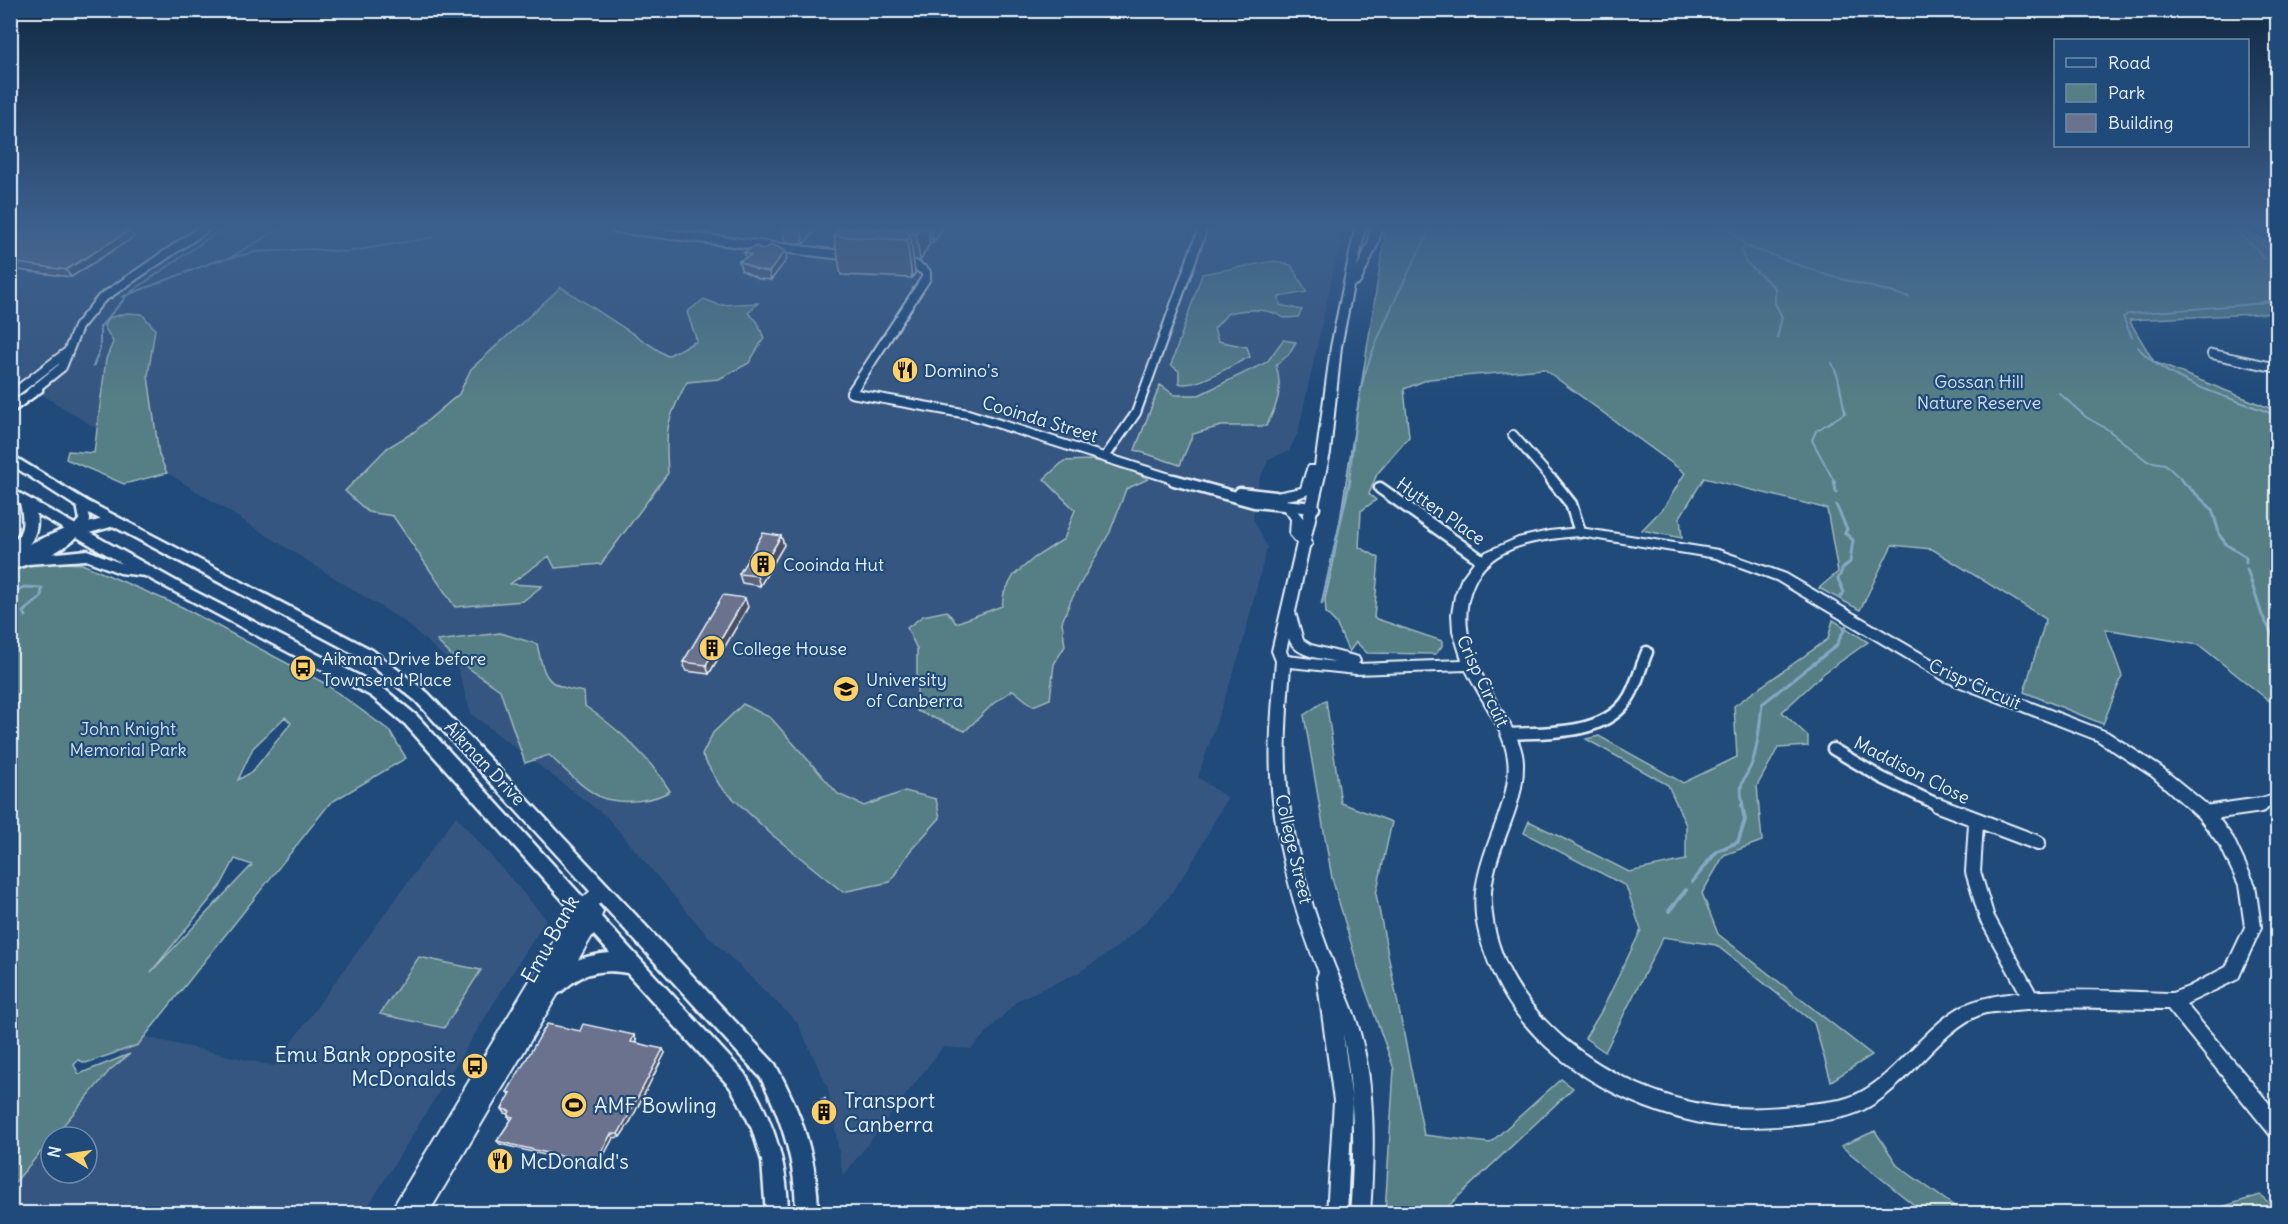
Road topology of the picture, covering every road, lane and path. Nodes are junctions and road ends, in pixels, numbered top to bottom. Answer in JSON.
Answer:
{"nodes":[{"id":1,"x":121,"y":285,"type":"edge"},
{"id":2,"x":921,"y":285,"type":"edge"},
{"id":3,"x":1182,"y":285,"type":"edge"},
{"id":4,"x":1348,"y":285,"type":"edge"},
{"id":5,"x":1354,"y":285,"type":"edge"},
{"id":6,"x":1341,"y":315,"type":"junction"},
{"id":7,"x":69,"y":351,"type":"junction"},
{"id":8,"x":2212,"y":354,"type":"dead end"},
{"id":9,"x":2277,"y":368,"type":"edge"},
{"id":10,"x":38,"y":388,"type":"junction"},
{"id":11,"x":10,"y":396,"type":"edge"},
{"id":12,"x":10,"y":404,"type":"edge"},
{"id":13,"x":10,"y":410,"type":"edge"},
{"id":14,"x":1513,"y":435,"type":"dead end"},
{"id":15,"x":1324,"y":453,"type":"junction"},
{"id":16,"x":1105,"y":457,"type":"junction"},
{"id":17,"x":10,"y":458,"type":"edge"},
{"id":18,"x":1380,"y":488,"type":"dead end"},
{"id":19,"x":1216,"y":491,"type":"junction"},
{"id":20,"x":10,"y":492,"type":"edge"},
{"id":21,"x":1275,"y":496,"type":"junction"},
{"id":22,"x":26,"y":502,"type":"junction"},
{"id":23,"x":82,"y":504,"type":"junction"},
{"id":24,"x":1287,"y":506,"type":"junction"},
{"id":25,"x":1314,"y":508,"type":"junction"},
{"id":26,"x":114,"y":521,"type":"junction"},
{"id":27,"x":78,"y":531,"type":"junction"},
{"id":28,"x":1580,"y":532,"type":"junction"},
{"id":29,"x":1306,"y":544,"type":"junction"},
{"id":30,"x":12,"y":559,"type":"edge"},
{"id":31,"x":1483,"y":561,"type":"junction"},
{"id":32,"x":155,"y":575,"type":"junction"},
{"id":33,"x":1292,"y":620,"type":"junction"},
{"id":34,"x":1647,"y":652,"type":"dead end"},
{"id":35,"x":1283,"y":662,"type":"junction"},
{"id":36,"x":1472,"y":665,"type":"junction"},
{"id":37,"x":1372,"y":668,"type":"junction"},
{"id":38,"x":1508,"y":734,"type":"junction"},
{"id":39,"x":1833,"y":749,"type":"dead end"},
{"id":40,"x":2277,"y":799,"type":"edge"},
{"id":41,"x":2205,"y":813,"type":"junction"},
{"id":42,"x":1976,"y":823,"type":"junction"},
{"id":43,"x":2038,"y":843,"type":"dead end"},
{"id":44,"x":602,"y":891,"type":"junction"},
{"id":45,"x":587,"y":915,"type":"junction"},
{"id":46,"x":1324,"y":963,"type":"junction"},
{"id":47,"x":632,"y":965,"type":"junction"},
{"id":48,"x":552,"y":988,"type":"junction"},
{"id":49,"x":2032,"y":1000,"type":"junction"},
{"id":50,"x":2172,"y":1000,"type":"junction"},
{"id":51,"x":2277,"y":1129,"type":"edge"},
{"id":52,"x":399,"y":1214,"type":"edge"},
{"id":53,"x":416,"y":1214,"type":"edge"},
{"id":54,"x":777,"y":1214,"type":"edge"},
{"id":55,"x":807,"y":1214,"type":"edge"},
{"id":56,"x":1337,"y":1214,"type":"edge"},
{"id":57,"x":1360,"y":1214,"type":"edge"}],
"edges":[{"from":1,"to":7,"type":"street"},
{"from":2,"to":16,"type":"street","name":"Cooinda Street"},
{"from":3,"to":16,"type":"street"},
{"from":4,"to":6,"type":"street","name":"College Street"},
{"from":5,"to":6,"type":"street","name":"College Street"},
{"from":6,"to":15,"type":"street","name":"College Street"},
{"from":7,"to":10,"type":"street"},
{"from":7,"to":11,"type":"street"},
{"from":8,"to":9,"type":"street"},
{"from":10,"to":12,"type":"street"},
{"from":10,"to":13,"type":"main road"},
{"from":14,"to":28,"type":"street"},
{"from":15,"to":21,"type":"street"},
{"from":15,"to":25,"type":"street","name":"College Street"},
{"from":16,"to":19,"type":"street","name":"Cooinda Street"},
{"from":17,"to":23,"type":"main road","name":"Aikman Drive"},
{"from":18,"to":31,"type":"street","name":"Hytten Place"},
{"from":19,"to":21,"type":"street","name":"Cooinda Street"},
{"from":19,"to":24,"type":"street","name":"Cooinda Street"},
{"from":20,"to":22,"type":"main road","name":"Aikman Drive"},
{"from":21,"to":25,"type":"street","name":"Cooinda Street"},
{"from":22,"to":27,"type":"main road","name":"Aikman Drive"},
{"from":22,"to":30,"type":"main road"},
{"from":23,"to":26,"type":"main road","name":"Aikman Drive"},
{"from":23,"to":27,"type":"street"},
{"from":24,"to":25,"type":"street","name":"Cooinda Street"},
{"from":24,"to":29,"type":"street"},
{"from":25,"to":29,"type":"street","name":"College Street"},
{"from":26,"to":27,"type":"street"},
{"from":26,"to":44,"type":"main road","name":"Aikman Drive"},
{"from":27,"to":30,"type":"street"},
{"from":27,"to":32,"type":"main road","name":"Aikman Drive"},
{"from":28,"to":31,"type":"street","name":"Crisp Circuit"},
{"from":28,"to":41,"type":"street","name":"Crisp Circuit"},
{"from":29,"to":33,"type":"street","name":"College Street"},
{"from":30,"to":32,"type":"main road"},
{"from":31,"to":36,"type":"street","name":"Crisp Circuit"},
{"from":32,"to":45,"type":"main road","name":"Aikman Drive"},
{"from":33,"to":35,"type":"street","name":"College Street"},
{"from":33,"to":37,"type":"street"},
{"from":34,"to":38,"type":"street"},
{"from":35,"to":37,"type":"street"},
{"from":35,"to":46,"type":"street","name":"College Street"},
{"from":36,"to":37,"type":"street"},
{"from":36,"to":38,"type":"street","name":"Crisp Circuit"},
{"from":38,"to":49,"type":"street","name":"Crisp Circuit"},
{"from":39,"to":42,"type":"street","name":"Maddison Close"},
{"from":40,"to":41,"type":"street"},
{"from":41,"to":50,"type":"street","name":"Crisp Circuit"},
{"from":42,"to":43,"type":"street","name":"Maddison Close"},
{"from":42,"to":49,"type":"street","name":"Maddison Close"},
{"from":44,"to":45,"type":"street","name":"Emu Bank"},
{"from":44,"to":55,"type":"main road","name":"Aikman Drive"},
{"from":45,"to":47,"type":"main road","name":"Aikman Drive"},
{"from":45,"to":48,"type":"street","name":"Emu Bank"},
{"from":45,"to":52,"type":"street","name":"Emu Bank"},
{"from":46,"to":56,"type":"street","name":"College Street"},
{"from":46,"to":57,"type":"street","name":"College Street"},
{"from":47,"to":48,"type":"main road"},
{"from":47,"to":54,"type":"main road","name":"Aikman Drive"},
{"from":48,"to":53,"type":"street","name":"Emu Bank"},
{"from":49,"to":50,"type":"street","name":"Crisp Circuit"},
{"from":50,"to":51,"type":"street"}]}
